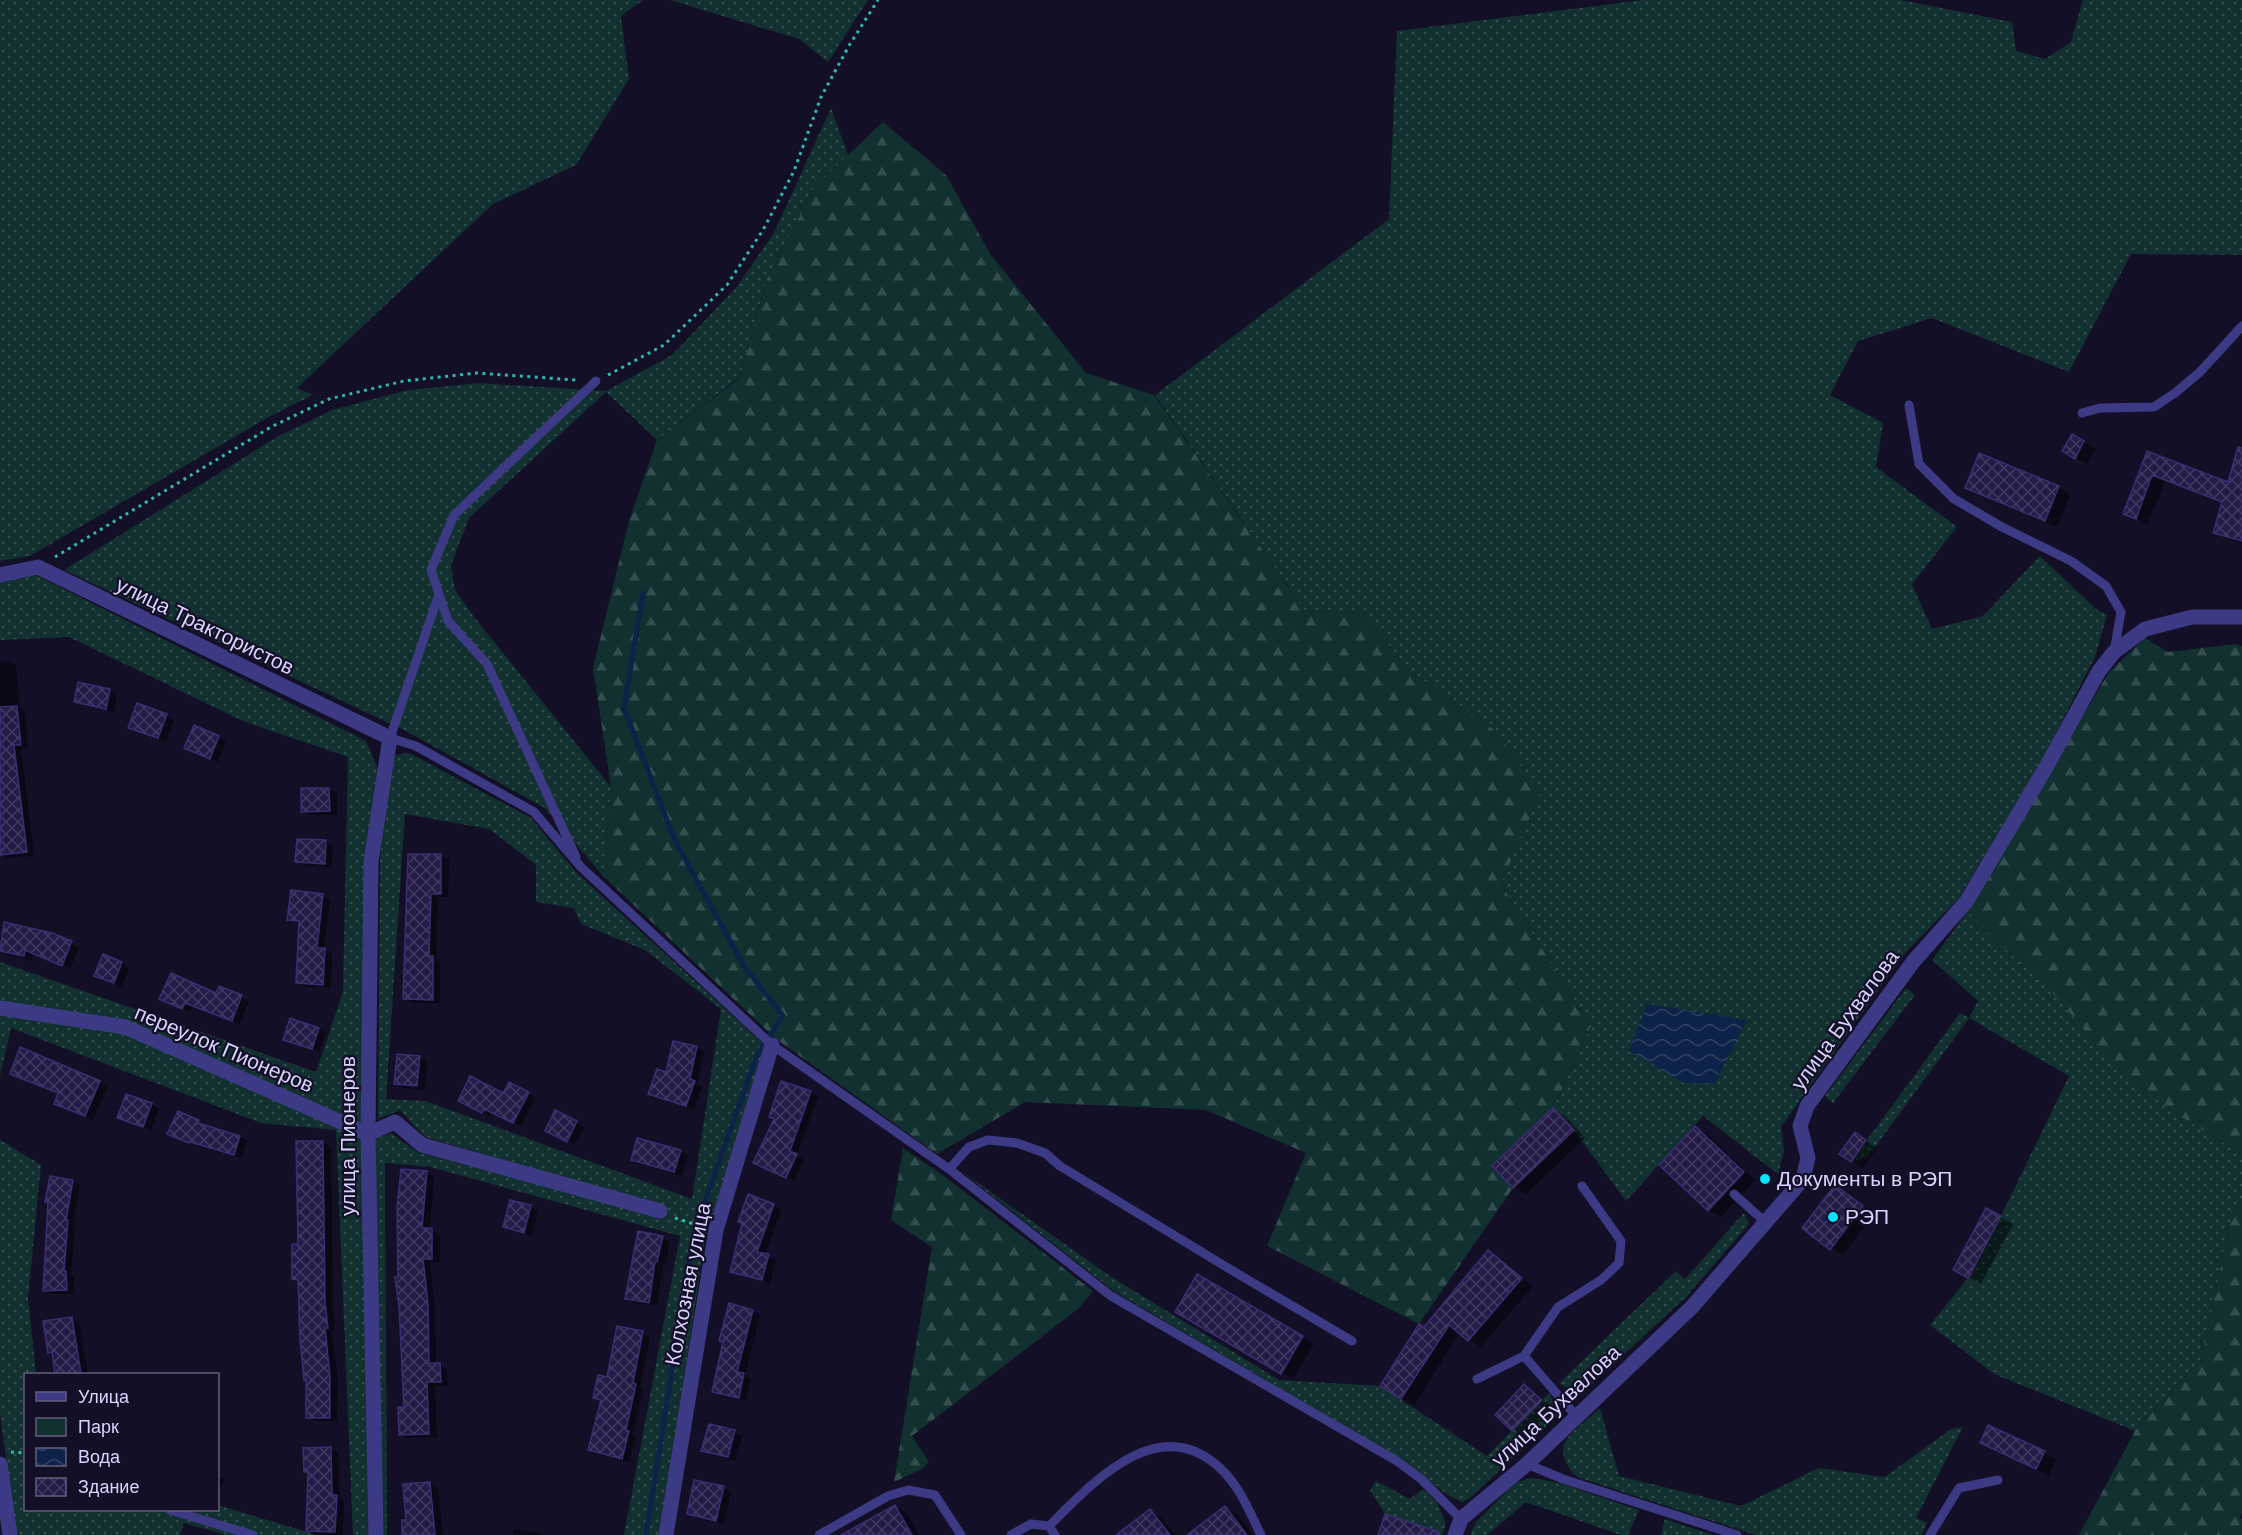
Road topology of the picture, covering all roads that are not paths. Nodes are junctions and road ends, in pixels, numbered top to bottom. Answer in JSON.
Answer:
{"nodes":[{"id":1,"x":2242,"y":326,"type":"edge"},
{"id":2,"x":596,"y":381,"type":"road end"},
{"id":3,"x":1909,"y":405,"type":"dead end"},
{"id":4,"x":2082,"y":413,"type":"dead end"},
{"id":5,"x":0,"y":575,"type":"edge"},
{"id":6,"x":439,"y":594,"type":"junction"},
{"id":7,"x":2242,"y":617,"type":"edge"},
{"id":8,"x":2114,"y":652,"type":"junction"},
{"id":9,"x":390,"y":738,"type":"junction"},
{"id":10,"x":581,"y":867,"type":"junction"},
{"id":11,"x":0,"y":1008,"type":"edge"},
{"id":12,"x":772,"y":1045,"type":"junction"},
{"id":13,"x":368,"y":1134,"type":"junction"},
{"id":14,"x":950,"y":1169,"type":"junction"},
{"id":15,"x":1582,"y":1186,"type":"dead end"},
{"id":16,"x":1734,"y":1194,"type":"dead end"},
{"id":17,"x":660,"y":1211,"type":"dead end"},
{"id":18,"x":1766,"y":1222,"type":"junction"},
{"id":19,"x":1352,"y":1341,"type":"dead end"},
{"id":20,"x":1524,"y":1356,"type":"junction"},
{"id":21,"x":1477,"y":1379,"type":"dead end"},
{"id":22,"x":1577,"y":1417,"type":"junction"},
{"id":23,"x":0,"y":1464,"type":"edge"},
{"id":24,"x":1527,"y":1464,"type":"junction"},
{"id":25,"x":1998,"y":1480,"type":"dead end"},
{"id":26,"x":176,"y":1511,"type":"edge"},
{"id":27,"x":1461,"y":1519,"type":"junction"},
{"id":28,"x":1049,"y":1526,"type":"junction"},
{"id":29,"x":10,"y":1535,"type":"edge"},
{"id":30,"x":254,"y":1535,"type":"edge"},
{"id":31,"x":376,"y":1535,"type":"edge"},
{"id":32,"x":666,"y":1535,"type":"edge"},
{"id":33,"x":819,"y":1535,"type":"edge"},
{"id":34,"x":961,"y":1535,"type":"edge"},
{"id":35,"x":1011,"y":1535,"type":"edge"},
{"id":36,"x":1055,"y":1535,"type":"edge"},
{"id":37,"x":1261,"y":1535,"type":"edge"},
{"id":38,"x":1455,"y":1535,"type":"edge"},
{"id":39,"x":1737,"y":1535,"type":"edge"},
{"id":40,"x":1930,"y":1535,"type":"edge"}],
"edges":[{"from":1,"to":4,"type":"lane"},
{"from":2,"to":6,"type":"lane"},
{"from":3,"to":8,"type":"lane"},
{"from":5,"to":9,"type":"street","name":"улица Трактористов"},
{"from":6,"to":9,"type":"lane"},
{"from":6,"to":10,"type":"lane"},
{"from":7,"to":8,"type":"street","name":"улица Бухвалова"},
{"from":8,"to":18,"type":"street","name":"улица Бухвалова"},
{"from":9,"to":10,"type":"lane"},
{"from":9,"to":13,"type":"street","name":"улица Пионеров"},
{"from":10,"to":12,"type":"lane"},
{"from":11,"to":13,"type":"street","name":"переулок Пионеров"},
{"from":12,"to":14,"type":"lane"},
{"from":12,"to":32,"type":"street","name":"Колхозная улица"},
{"from":13,"to":17,"type":"street"},
{"from":13,"to":31,"type":"street","name":"улица Пионеров"},
{"from":14,"to":19,"type":"lane"},
{"from":14,"to":27,"type":"lane"},
{"from":15,"to":20,"type":"lane"},
{"from":16,"to":18,"type":"lane"},
{"from":18,"to":22,"type":"street","name":"улица Бухвалова"},
{"from":20,"to":21,"type":"lane"},
{"from":20,"to":22,"type":"lane"},
{"from":22,"to":24,"type":"street","name":"улица Бухвалова"},
{"from":23,"to":29,"type":"street"},
{"from":24,"to":27,"type":"street","name":"улица Бухвалова"},
{"from":24,"to":39,"type":"lane"},
{"from":25,"to":40,"type":"lane"},
{"from":26,"to":30,"type":"lane"},
{"from":27,"to":38,"type":"street","name":"улица Бухвалова"},
{"from":28,"to":35,"type":"lane"},
{"from":28,"to":36,"type":"lane"},
{"from":28,"to":37,"type":"lane"},
{"from":33,"to":34,"type":"lane"}]}
